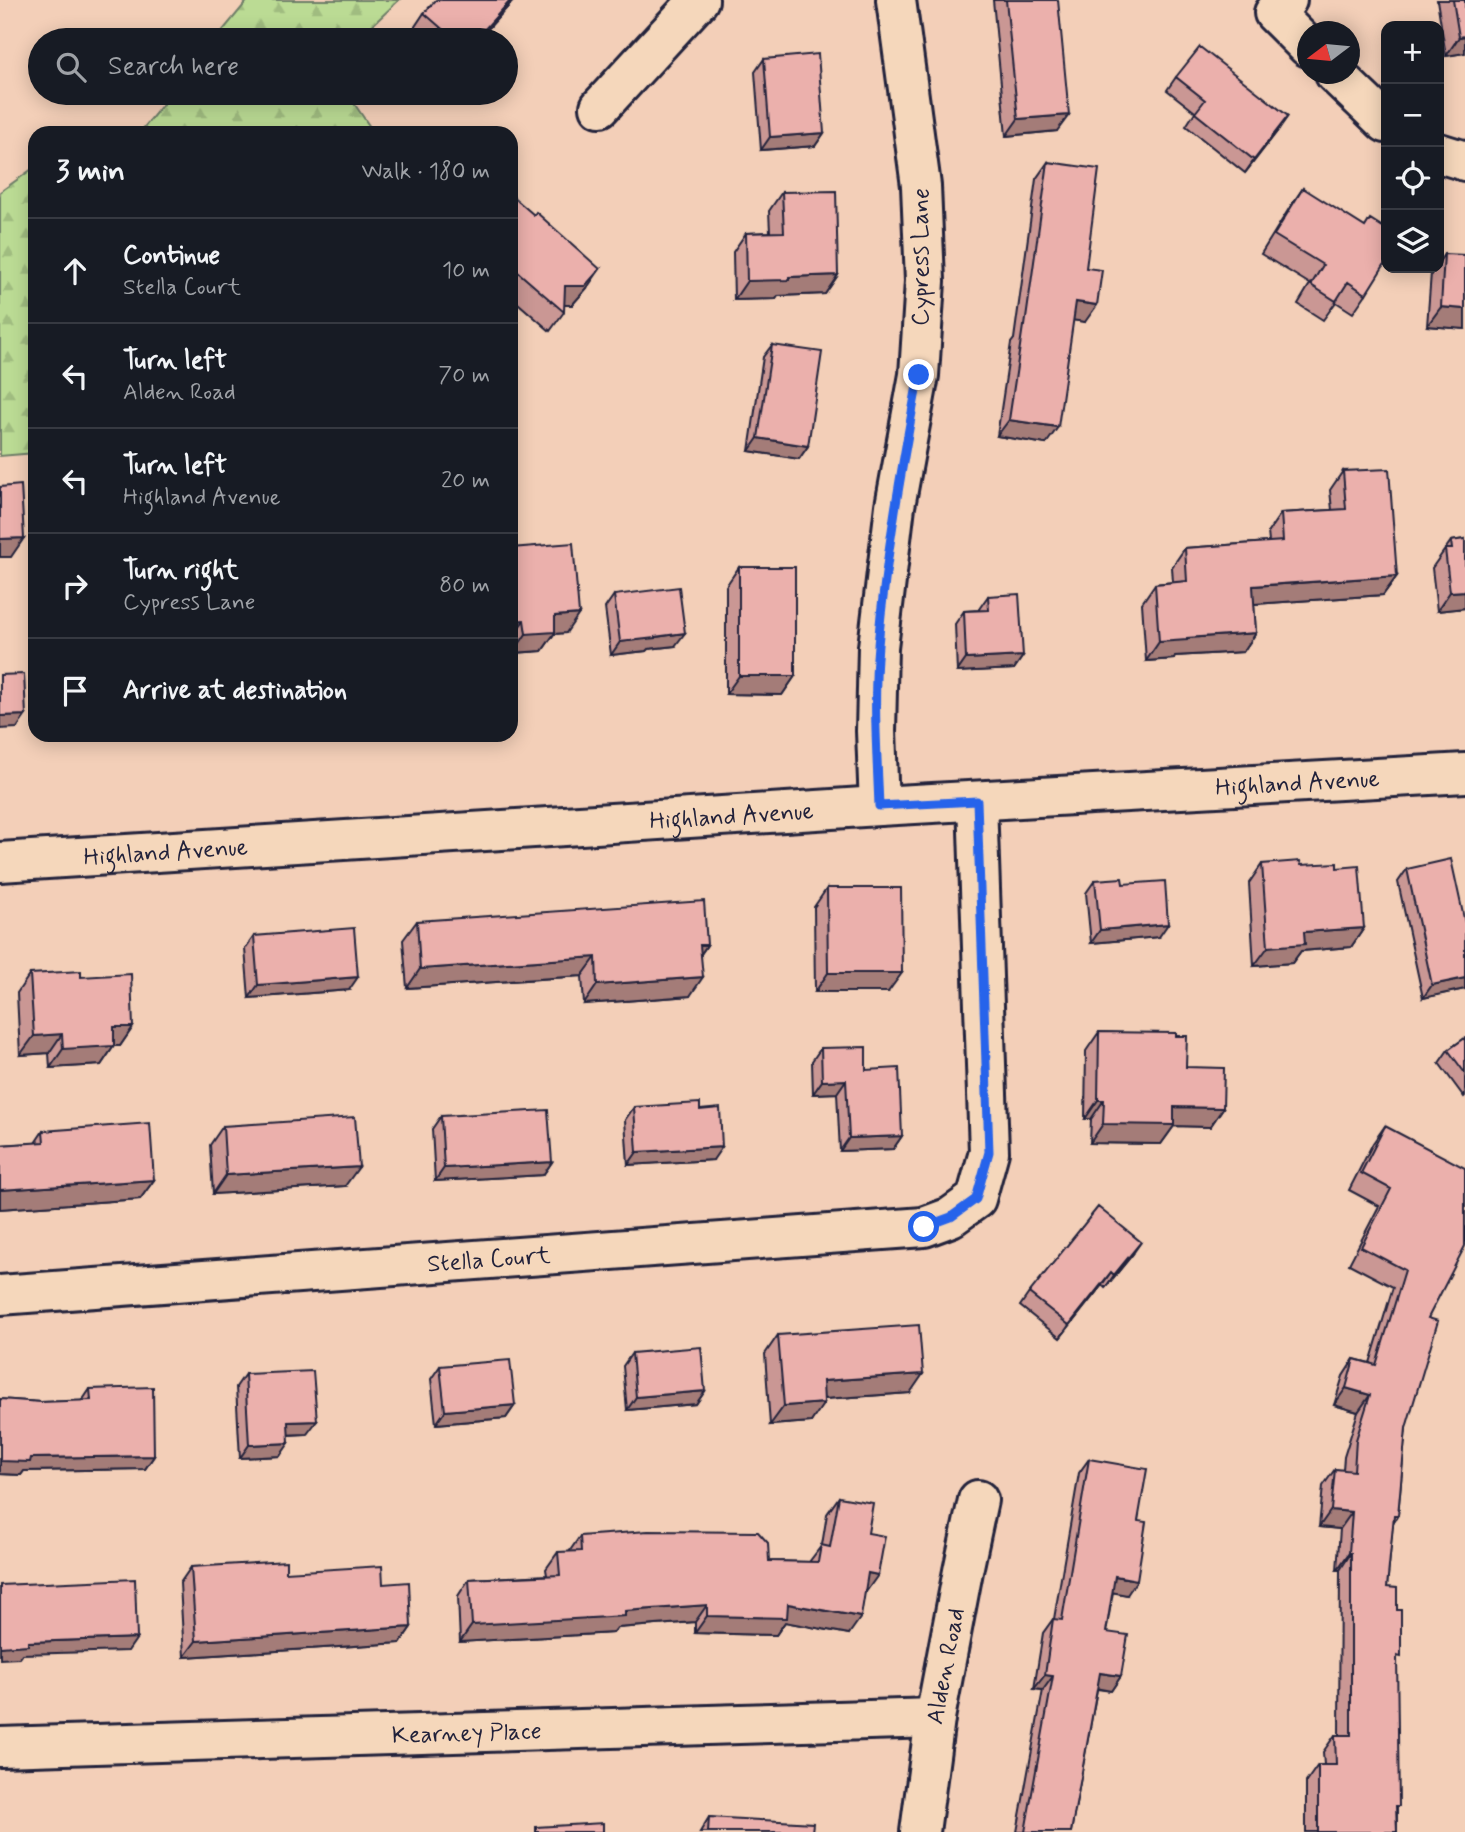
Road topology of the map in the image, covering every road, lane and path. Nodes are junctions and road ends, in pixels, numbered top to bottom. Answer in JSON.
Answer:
{"nodes":[{"id":1,"x":699,"y":0,"type":"edge"},
{"id":2,"x":896,"y":0,"type":"edge"},
{"id":3,"x":1287,"y":0,"type":"edge"},
{"id":4,"x":1297,"y":37,"type":"edge"},
{"id":5,"x":1345,"y":84,"type":"edge"},
{"id":6,"x":600,"y":107,"type":"dead end"},
{"id":7,"x":1381,"y":118,"type":"edge"},
{"id":8,"x":1444,"y":155,"type":"edge"},
{"id":9,"x":1465,"y":161,"type":"edge"},
{"id":10,"x":1465,"y":773,"type":"edge"},
{"id":11,"x":977,"y":801,"type":"junction"},
{"id":12,"x":879,"y":806,"type":"junction"},
{"id":13,"x":0,"y":862,"type":"edge"},
{"id":14,"x":0,"y":1295,"type":"edge"},
{"id":15,"x":978,"y":1500,"type":"dead end"},
{"id":16,"x":935,"y":1717,"type":"junction"},
{"id":17,"x":0,"y":1747,"type":"edge"},
{"id":18,"x":920,"y":1832,"type":"edge"}],
"edges":[{"from":1,"to":6,"type":"street"},
{"from":2,"to":12,"type":"street","name":"Cypress Lane"},
{"from":3,"to":4,"type":"street"},
{"from":5,"to":7,"type":"street"},
{"from":8,"to":9,"type":"street"},
{"from":10,"to":11,"type":"street","name":"Highland Avenue"},
{"from":11,"to":12,"type":"street","name":"Highland Avenue"},
{"from":11,"to":14,"type":"street","name":"Stella Court"},
{"from":12,"to":13,"type":"street","name":"Highland Avenue"},
{"from":15,"to":16,"type":"street","name":"Alden Road"},
{"from":16,"to":17,"type":"street","name":"Kearney Place"},
{"from":16,"to":18,"type":"street","name":"Alden Road"}]}
